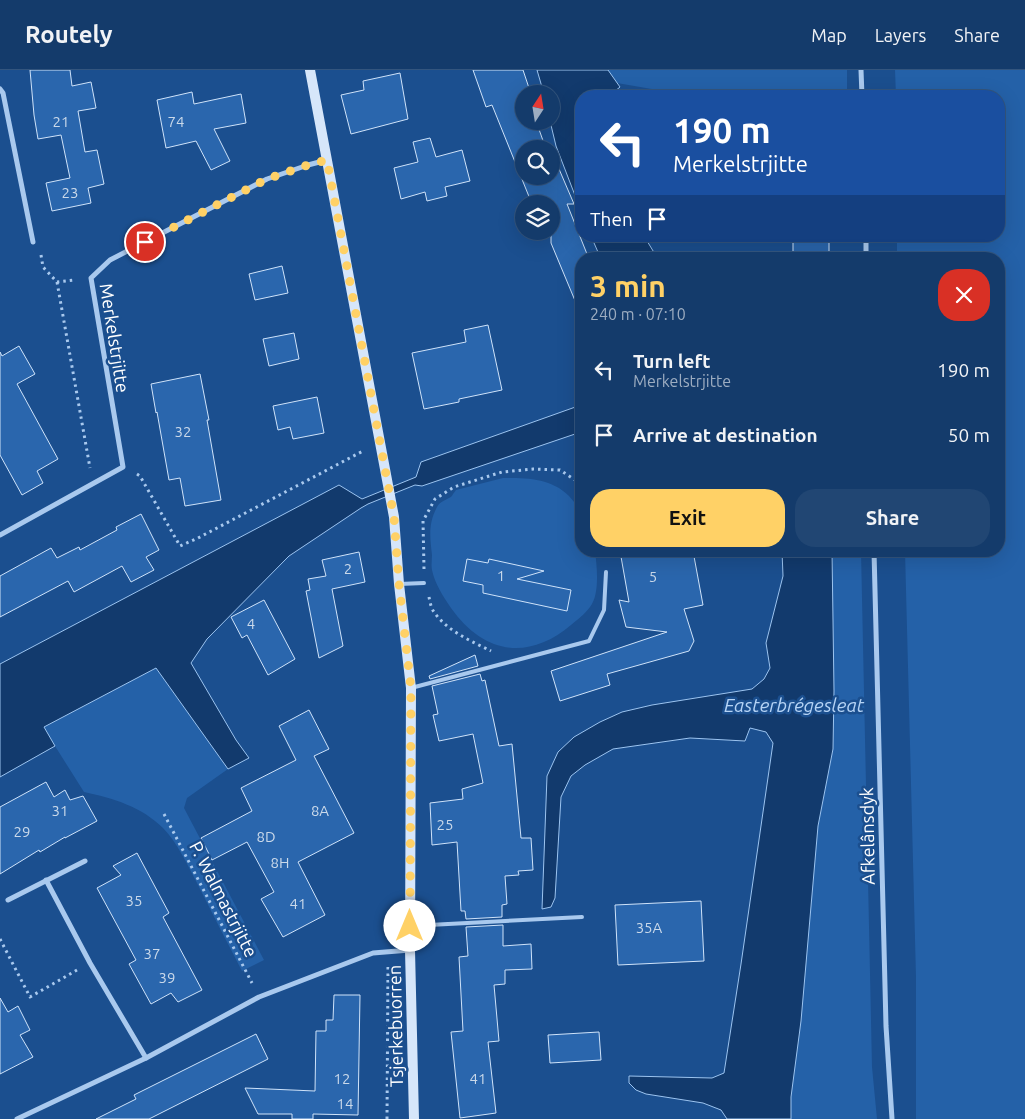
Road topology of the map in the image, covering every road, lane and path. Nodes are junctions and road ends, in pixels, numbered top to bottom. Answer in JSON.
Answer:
{"nodes":[{"id":1,"x":310,"y":70,"type":"edge"},
{"id":2,"x":861,"y":70,"type":"edge"},
{"id":3,"x":0,"y":89,"type":"edge"},
{"id":4,"x":862,"y":90,"type":"edge"},
{"id":5,"x":327,"y":160,"type":"junction"},
{"id":6,"x":33,"y":242,"type":"joint"},
{"id":7,"x":91,"y":278,"type":"junction"},
{"id":8,"x":57,"y":282,"type":"junction"},
{"id":9,"x":364,"y":450,"type":"dead end"},
{"id":10,"x":123,"y":467,"type":"junction"},
{"id":11,"x":575,"y":481,"type":"edge"},
{"id":12,"x":93,"y":484,"type":"junction"},
{"id":13,"x":0,"y":535,"type":"edge"},
{"id":14,"x":874,"y":557,"type":"edge"},
{"id":15,"x":606,"y":572,"type":"dead end"},
{"id":16,"x":424,"y":583,"type":"junction"},
{"id":17,"x":399,"y":584,"type":"junction"},
{"id":18,"x":512,"y":660,"type":"junction"},
{"id":19,"x":411,"y":688,"type":"junction"},
{"id":20,"x":164,"y":814,"type":"dead end"},
{"id":21,"x":85,"y":861,"type":"dead end"},
{"id":22,"x":46,"y":880,"type":"junction"},
{"id":23,"x":8,"y":900,"type":"dead end"},
{"id":24,"x":582,"y":916,"type":"dead end"},
{"id":25,"x":410,"y":926,"type":"junction"},
{"id":26,"x":0,"y":939,"type":"edge"},
{"id":27,"x":410,"y":950,"type":"junction"},
{"id":28,"x":388,"y":951,"type":"junction"},
{"id":29,"x":90,"y":963,"type":"junction"},
{"id":30,"x":259,"y":997,"type":"junction"},
{"id":31,"x":146,"y":1058,"type":"junction"},
{"id":32,"x":16,"y":1119,"type":"edge"},
{"id":33,"x":387,"y":1119,"type":"edge"},
{"id":34,"x":414,"y":1119,"type":"edge"},
{"id":35,"x":892,"y":1119,"type":"edge"}],
"edges":[{"from":1,"to":5,"type":"street","name":"Tsjerkebuorren"},
{"from":2,"to":4,"type":"street"},
{"from":3,"to":6,"type":"street"},
{"from":5,"to":7,"type":"street","name":"Merkelstrjitte"},
{"from":5,"to":17,"type":"street","name":"Tsjerkebuorren"},
{"from":6,"to":8,"type":"path"},
{"from":7,"to":8,"type":"path"},
{"from":7,"to":10,"type":"street","name":"Merkelstrjitte"},
{"from":8,"to":12,"type":"path"},
{"from":9,"to":10,"type":"path"},
{"from":10,"to":12,"type":"street"},
{"from":11,"to":16,"type":"path"},
{"from":12,"to":13,"type":"street"},
{"from":14,"to":35,"type":"street","name":"Afkelânsdyk"},
{"from":15,"to":18,"type":"lane"},
{"from":16,"to":17,"type":"lane"},
{"from":16,"to":18,"type":"path"},
{"from":17,"to":19,"type":"street","name":"Tsjerkebuorren"},
{"from":18,"to":19,"type":"lane"},
{"from":19,"to":25,"type":"street","name":"Tsjerkebuorren"},
{"from":20,"to":30,"type":"path","name":"P. Walmastrjitte"},
{"from":21,"to":22,"type":"street"},
{"from":22,"to":23,"type":"street"},
{"from":22,"to":29,"type":"street"},
{"from":24,"to":25,"type":"lane"},
{"from":25,"to":27,"type":"street","name":"Tsjerkebuorren"},
{"from":26,"to":29,"type":"path"},
{"from":27,"to":28,"type":"street"},
{"from":27,"to":34,"type":"street","name":"Tsjerkebuorren"},
{"from":28,"to":30,"type":"street"},
{"from":28,"to":33,"type":"path"},
{"from":29,"to":31,"type":"street"},
{"from":30,"to":31,"type":"street"},
{"from":31,"to":32,"type":"street"}]}
